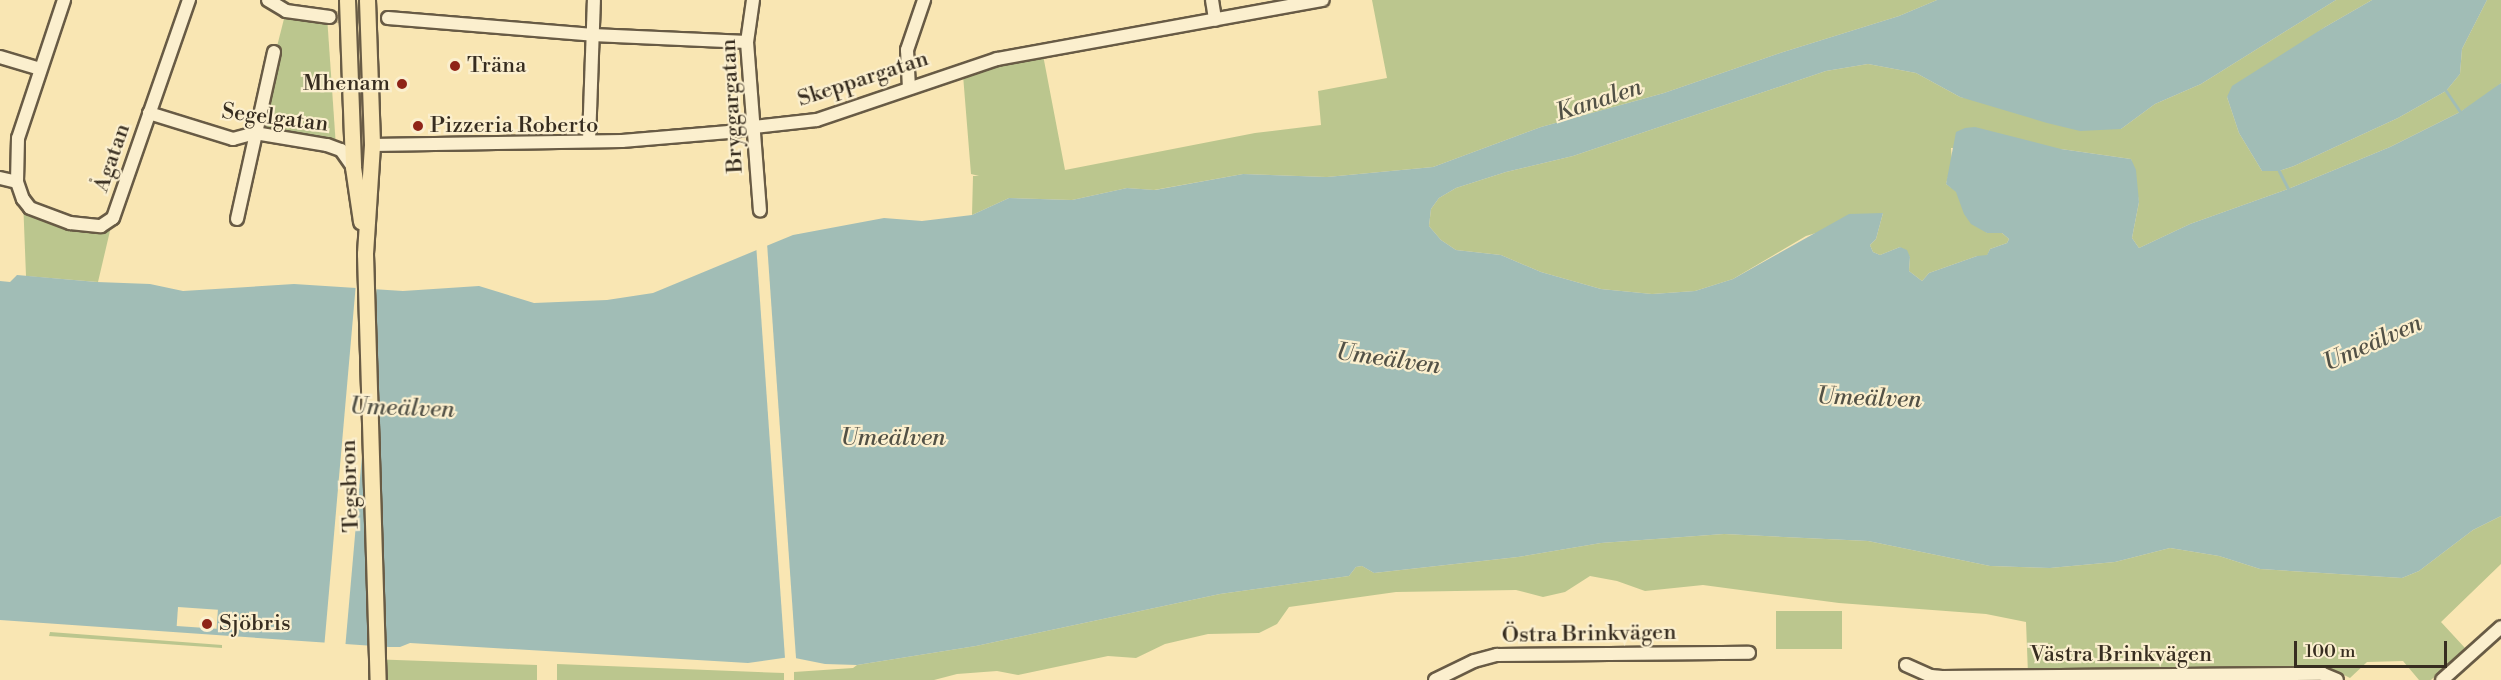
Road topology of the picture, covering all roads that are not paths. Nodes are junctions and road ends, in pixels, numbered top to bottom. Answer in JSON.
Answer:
{"nodes":[{"id":1,"x":64,"y":0,"type":"edge"},
{"id":2,"x":189,"y":0,"type":"edge"},
{"id":3,"x":268,"y":0,"type":"edge"},
{"id":4,"x":346,"y":0,"type":"edge"},
{"id":5,"x":367,"y":0,"type":"edge"},
{"id":6,"x":594,"y":0,"type":"edge"},
{"id":7,"x":753,"y":0,"type":"edge"},
{"id":8,"x":924,"y":0,"type":"edge"},
{"id":9,"x":1212,"y":0,"type":"edge"},
{"id":10,"x":1323,"y":0,"type":"edge"},
{"id":11,"x":330,"y":16,"type":"tunnel mouth"},
{"id":12,"x":388,"y":18,"type":"tunnel mouth"},
{"id":13,"x":1215,"y":20,"type":"junction"},
{"id":14,"x":593,"y":35,"type":"junction"},
{"id":15,"x":747,"y":42,"type":"junction"},
{"id":16,"x":274,"y":52,"type":"dead end"},
{"id":17,"x":0,"y":57,"type":"edge"},
{"id":18,"x":40,"y":69,"type":"junction"},
{"id":19,"x":909,"y":88,"type":"junction"},
{"id":20,"x":149,"y":113,"type":"junction"},
{"id":21,"x":754,"y":127,"type":"junction"},
{"id":22,"x":255,"y":133,"type":"junction"},
{"id":23,"x":590,"y":141,"type":"junction"},
{"id":24,"x":372,"y":145,"type":"junction"},
{"id":25,"x":353,"y":167,"type":"junction"},
{"id":26,"x":0,"y":178,"type":"edge"},
{"id":27,"x":17,"y":182,"type":"junction"},
{"id":28,"x":760,"y":211,"type":"dead end"},
{"id":29,"x":237,"y":219,"type":"dead end"},
{"id":30,"x":365,"y":254,"type":"junction"},
{"id":31,"x":2501,"y":627,"type":"edge"},
{"id":32,"x":1749,"y":653,"type":"dead end"},
{"id":33,"x":1906,"y":665,"type":"dead end"},
{"id":34,"x":378,"y":680,"type":"edge"},
{"id":35,"x":1435,"y":680,"type":"edge"},
{"id":36,"x":2337,"y":680,"type":"edge"},
{"id":37,"x":2442,"y":680,"type":"edge"}],
"edges":[{"from":1,"to":18,"type":"street"},
{"from":2,"to":20,"type":"street","name":"Ågatan"},
{"from":3,"to":11,"type":"street"},
{"from":4,"to":25,"type":"main road"},
{"from":5,"to":24,"type":"main road"},
{"from":6,"to":14,"type":"street"},
{"from":7,"to":15,"type":"street","name":"Bryggargatan"},
{"from":8,"to":19,"type":"street"},
{"from":9,"to":13,"type":"street"},
{"from":10,"to":13,"type":"street","name":"Skeppargatan"},
{"from":12,"to":14,"type":"street"},
{"from":13,"to":19,"type":"street","name":"Skeppargatan"},
{"from":14,"to":15,"type":"street"},
{"from":14,"to":23,"type":"street"},
{"from":15,"to":21,"type":"street","name":"Bryggargatan"},
{"from":16,"to":22,"type":"street"},
{"from":17,"to":18,"type":"street"},
{"from":18,"to":27,"type":"street"},
{"from":19,"to":21,"type":"street","name":"Skeppargatan"},
{"from":20,"to":22,"type":"street","name":"Segelgatan"},
{"from":20,"to":27,"type":"street","name":"Ågatan"},
{"from":21,"to":23,"type":"street","name":"Skeppargatan"},
{"from":21,"to":28,"type":"street","name":"Bryggargatan"},
{"from":22,"to":25,"type":"street","name":"Segelgatan"},
{"from":22,"to":29,"type":"street"},
{"from":23,"to":24,"type":"street","name":"Skeppargatan"},
{"from":24,"to":30,"type":"main road"},
{"from":25,"to":30,"type":"main road"},
{"from":26,"to":27,"type":"street"},
{"from":30,"to":34,"type":"main road","name":"Tegsbron"},
{"from":31,"to":37,"type":"street"},
{"from":32,"to":35,"type":"street","name":"Östra Brinkvägen"},
{"from":33,"to":36,"type":"street","name":"Västra Brinkvägen"}]}
